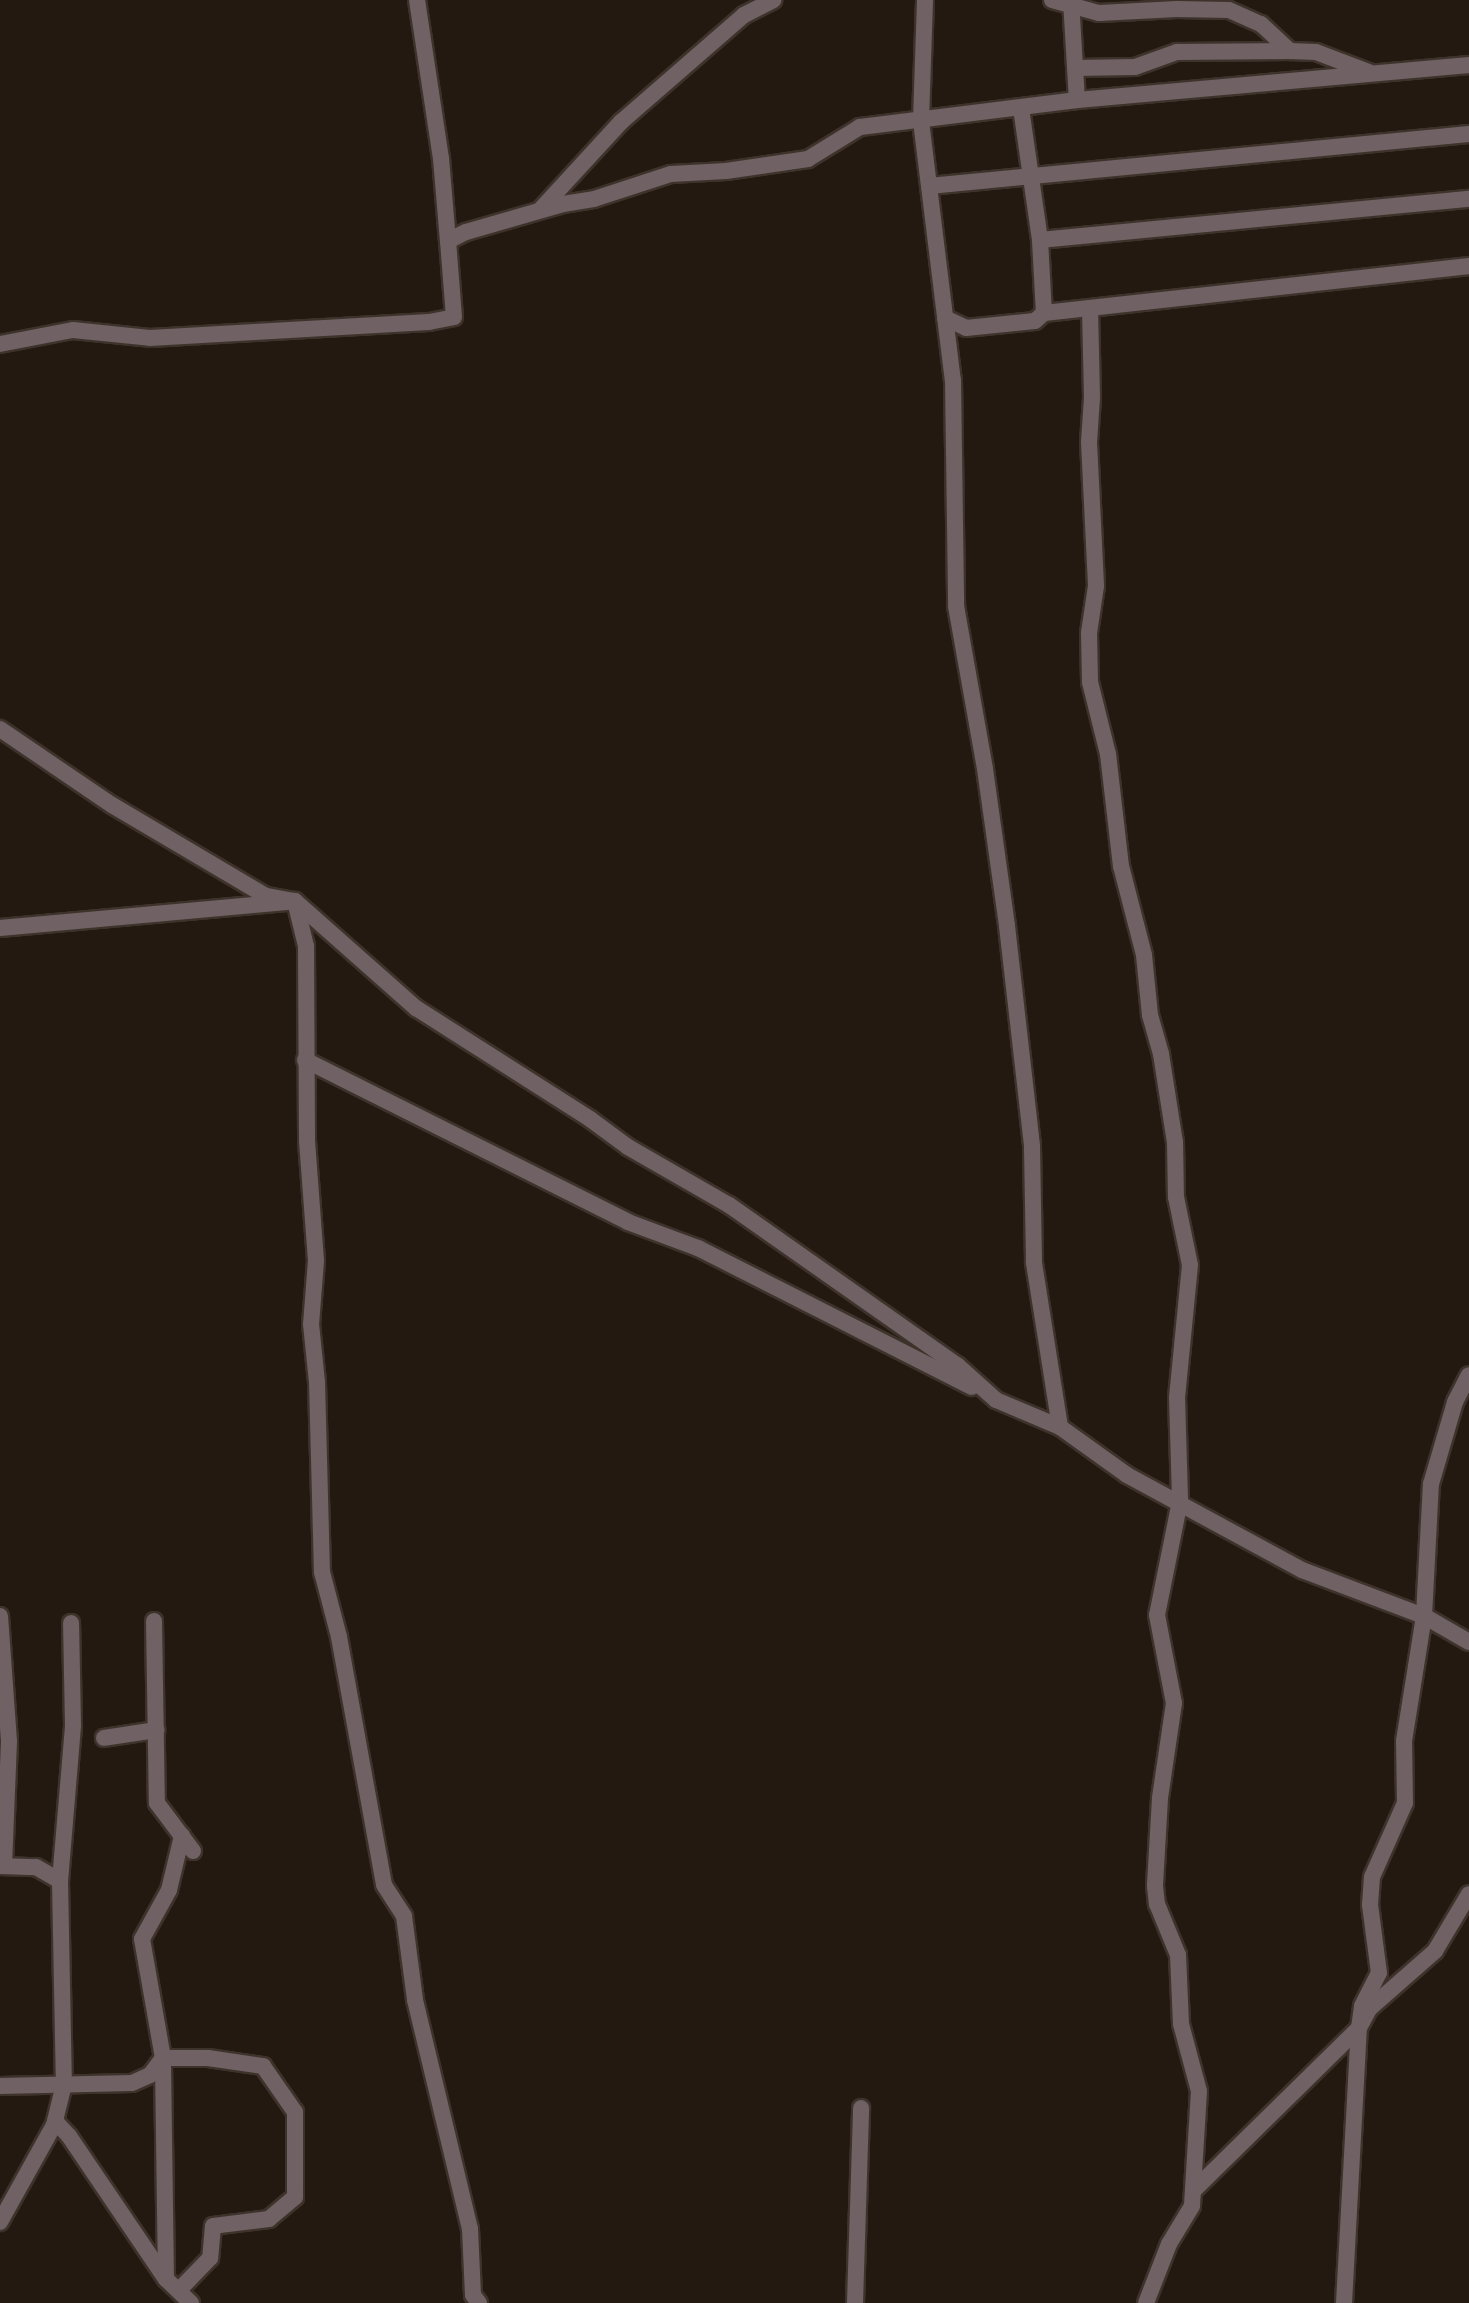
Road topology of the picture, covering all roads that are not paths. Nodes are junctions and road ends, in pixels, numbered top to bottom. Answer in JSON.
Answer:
{"nodes":[{"id":1,"x":417,"y":0,"type":"edge"},
{"id":2,"x":773,"y":0,"type":"edge"},
{"id":3,"x":925,"y":0,"type":"edge"},
{"id":4,"x":1052,"y":0,"type":"edge"},
{"id":5,"x":1072,"y":4,"type":"edge"},
{"id":6,"x":1290,"y":51,"type":"junction"},
{"id":7,"x":1469,"y":65,"type":"edge"},
{"id":8,"x":1075,"y":68,"type":"junction"},
{"id":9,"x":1375,"y":74,"type":"junction"},
{"id":10,"x":1077,"y":100,"type":"junction"},
{"id":11,"x":1021,"y":108,"type":"junction"},
{"id":12,"x":921,"y":121,"type":"junction"},
{"id":13,"x":1469,"y":134,"type":"edge"},
{"id":14,"x":1032,"y":176,"type":"junction"},
{"id":15,"x":929,"y":186,"type":"junction"},
{"id":16,"x":1469,"y":199,"type":"edge"},
{"id":17,"x":540,"y":211,"type":"junction"},
{"id":18,"x":1040,"y":240,"type":"junction"},
{"id":19,"x":448,"y":241,"type":"junction"},
{"id":20,"x":1469,"y":266,"type":"edge"},
{"id":21,"x":1090,"y":308,"type":"junction"},
{"id":22,"x":1044,"y":313,"type":"junction"},
{"id":23,"x":945,"y":318,"type":"junction"},
{"id":24,"x":0,"y":344,"type":"edge"},
{"id":25,"x":0,"y":729,"type":"edge"},
{"id":26,"x":295,"y":901,"type":"junction"},
{"id":27,"x":0,"y":928,"type":"edge"},
{"id":28,"x":305,"y":1060,"type":"junction"},
{"id":29,"x":1469,"y":1375,"type":"edge"},
{"id":30,"x":992,"y":1396,"type":"junction"},
{"id":31,"x":1060,"y":1427,"type":"junction"},
{"id":32,"x":1180,"y":1501,"type":"junction"},
{"id":33,"x":0,"y":1616,"type":"edge"},
{"id":34,"x":1424,"y":1616,"type":"junction"},
{"id":35,"x":154,"y":1621,"type":"dead end"},
{"id":36,"x":71,"y":1623,"type":"dead end"},
{"id":37,"x":1469,"y":1642,"type":"edge"},
{"id":38,"x":156,"y":1730,"type":"junction"},
{"id":39,"x":104,"y":1738,"type":"dead end"},
{"id":40,"x":182,"y":1836,"type":"junction"},
{"id":41,"x":193,"y":1851,"type":"dead end"},
{"id":42,"x":2,"y":1866,"type":"edge"},
{"id":43,"x":60,"y":1881,"type":"junction"},
{"id":44,"x":1469,"y":1894,"type":"edge"},
{"id":45,"x":1359,"y":2028,"type":"junction"},
{"id":46,"x":163,"y":2058,"type":"junction"},
{"id":47,"x":64,"y":2084,"type":"junction"},
{"id":48,"x":0,"y":2086,"type":"edge"},
{"id":49,"x":861,"y":2108,"type":"dead end"},
{"id":50,"x":55,"y":2121,"type":"junction"},
{"id":51,"x":1194,"y":2190,"type":"junction"},
{"id":52,"x":0,"y":2222,"type":"edge"},
{"id":53,"x":172,"y":2285,"type":"junction"},
{"id":54,"x":191,"y":2303,"type":"edge"},
{"id":55,"x":479,"y":2303,"type":"edge"},
{"id":56,"x":855,"y":2303,"type":"edge"},
{"id":57,"x":1146,"y":2303,"type":"edge"},
{"id":58,"x":1344,"y":2303,"type":"edge"}],
"edges":[{"from":1,"to":19,"type":"street"},
{"from":2,"to":17,"type":"street"},
{"from":3,"to":12,"type":"street"},
{"from":4,"to":5,"type":"street"},
{"from":5,"to":6,"type":"street"},
{"from":5,"to":8,"type":"street"},
{"from":6,"to":8,"type":"street"},
{"from":6,"to":9,"type":"street"},
{"from":7,"to":9,"type":"street"},
{"from":8,"to":10,"type":"street"},
{"from":9,"to":10,"type":"street"},
{"from":10,"to":11,"type":"street"},
{"from":11,"to":12,"type":"street"},
{"from":11,"to":14,"type":"street"},
{"from":12,"to":15,"type":"street"},
{"from":12,"to":17,"type":"street"},
{"from":13,"to":14,"type":"street"},
{"from":14,"to":15,"type":"street"},
{"from":14,"to":18,"type":"street"},
{"from":15,"to":23,"type":"street"},
{"from":16,"to":18,"type":"street"},
{"from":17,"to":19,"type":"street"},
{"from":18,"to":22,"type":"street"},
{"from":19,"to":24,"type":"street"},
{"from":20,"to":21,"type":"street"},
{"from":21,"to":22,"type":"street"},
{"from":21,"to":32,"type":"street"},
{"from":22,"to":23,"type":"street"},
{"from":23,"to":31,"type":"street"},
{"from":25,"to":26,"type":"street"},
{"from":26,"to":27,"type":"street"},
{"from":26,"to":28,"type":"street"},
{"from":26,"to":30,"type":"street"},
{"from":28,"to":30,"type":"street"},
{"from":28,"to":55,"type":"street"},
{"from":29,"to":34,"type":"street"},
{"from":30,"to":31,"type":"street"},
{"from":31,"to":32,"type":"street"},
{"from":32,"to":34,"type":"street"},
{"from":32,"to":51,"type":"street"},
{"from":33,"to":42,"type":"street"},
{"from":34,"to":37,"type":"street"},
{"from":34,"to":45,"type":"street"},
{"from":35,"to":38,"type":"street"},
{"from":36,"to":43,"type":"street"},
{"from":38,"to":39,"type":"street"},
{"from":38,"to":40,"type":"street"},
{"from":40,"to":41,"type":"street"},
{"from":40,"to":46,"type":"street"},
{"from":42,"to":43,"type":"street"},
{"from":43,"to":47,"type":"street"},
{"from":44,"to":45,"type":"street"},
{"from":45,"to":51,"type":"street"},
{"from":45,"to":58,"type":"street"},
{"from":46,"to":47,"type":"street"},
{"from":46,"to":53,"type":"street"},
{"from":46,"to":53,"type":"street"},
{"from":47,"to":48,"type":"street"},
{"from":47,"to":50,"type":"street"},
{"from":49,"to":56,"type":"street"},
{"from":50,"to":52,"type":"street"},
{"from":50,"to":53,"type":"street"},
{"from":51,"to":57,"type":"street"},
{"from":53,"to":54,"type":"street"}]}
